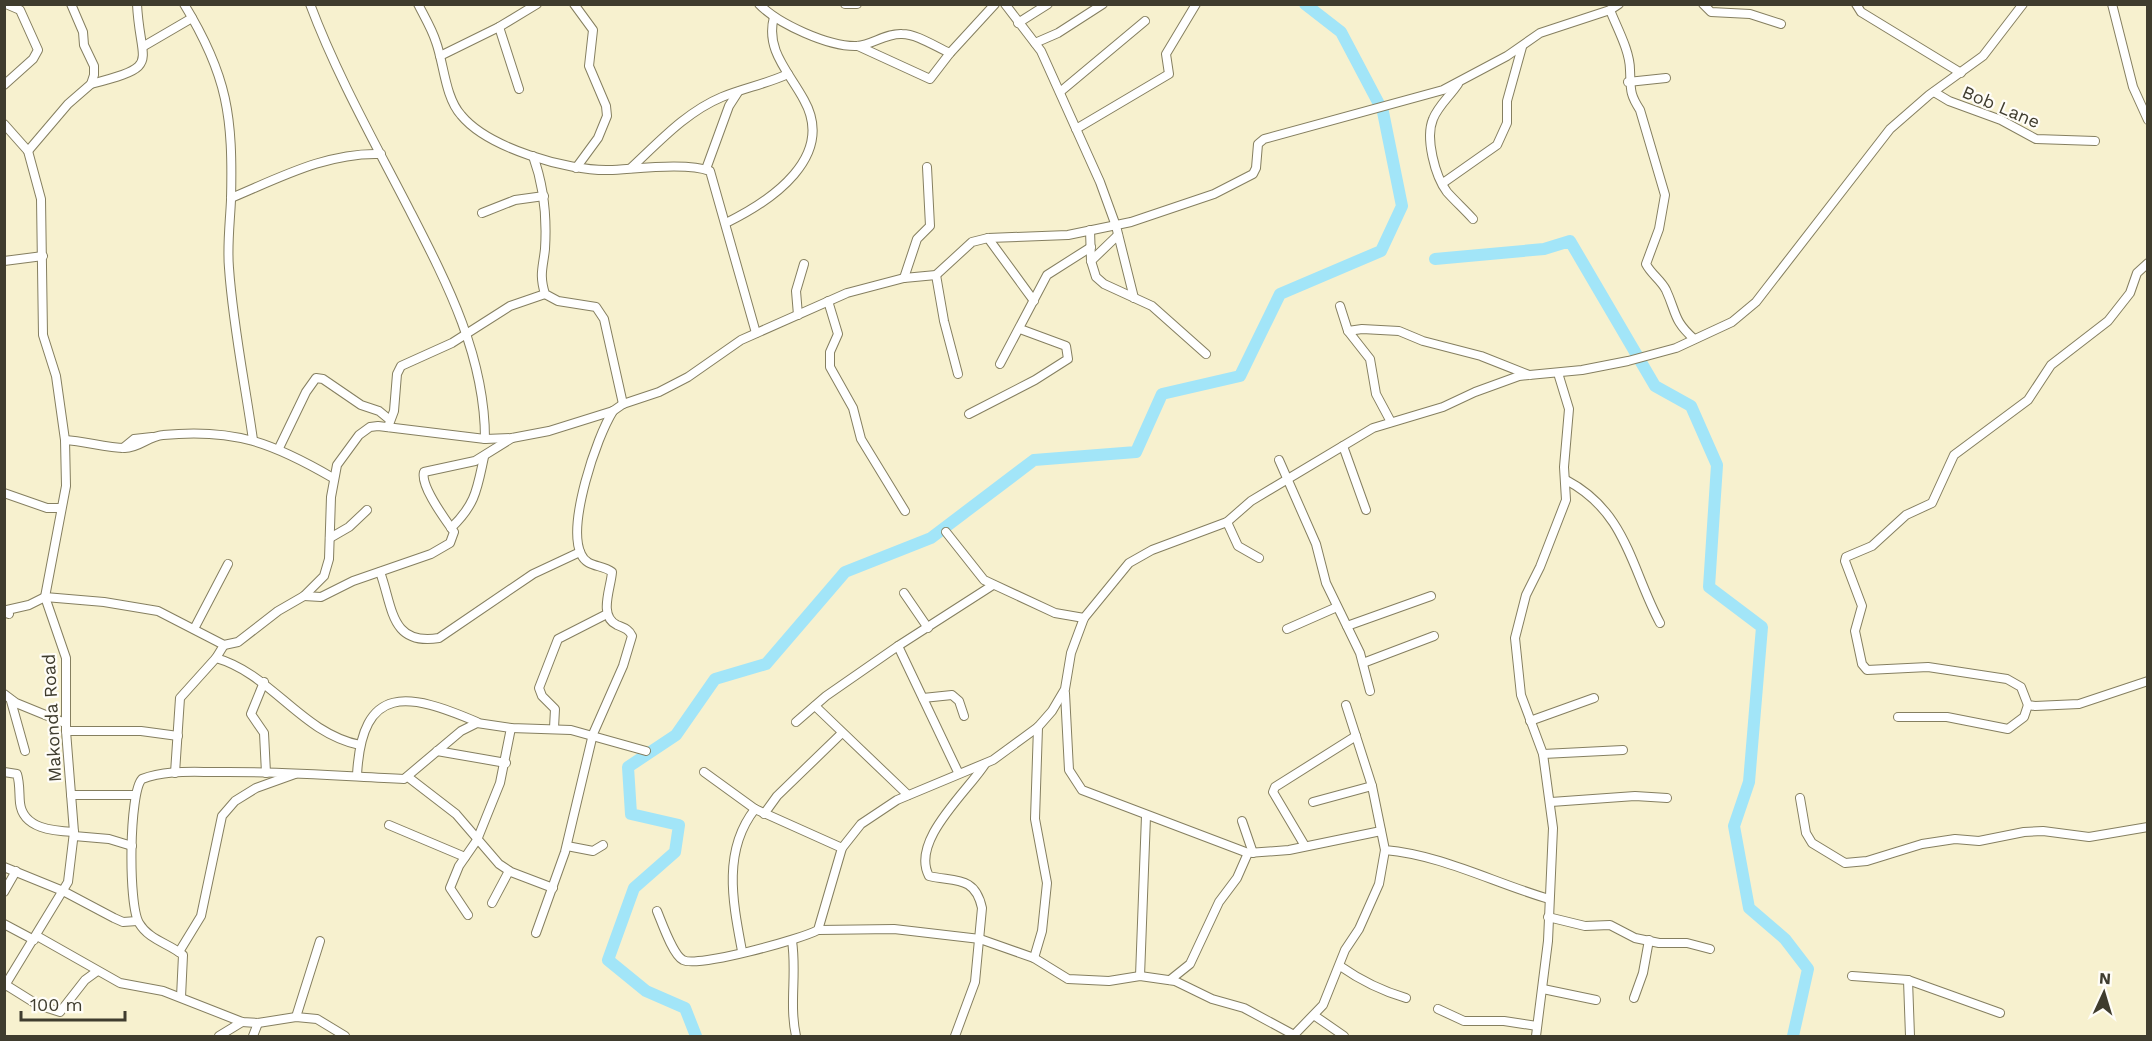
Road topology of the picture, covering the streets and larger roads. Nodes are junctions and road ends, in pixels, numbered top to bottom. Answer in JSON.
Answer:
{"nodes":[{"id":1,"x":6,"y":4,"type":"edge"},
{"id":2,"x":71,"y":4,"type":"edge"},
{"id":3,"x":137,"y":4,"type":"edge"},
{"id":4,"x":184,"y":4,"type":"edge"},
{"id":5,"x":310,"y":4,"type":"edge"},
{"id":6,"x":418,"y":4,"type":"edge"},
{"id":7,"x":537,"y":4,"type":"edge"},
{"id":8,"x":574,"y":4,"type":"edge"},
{"id":9,"x":759,"y":4,"type":"edge"},
{"id":10,"x":845,"y":4,"type":"edge"},
{"id":11,"x":857,"y":4,"type":"edge"},
{"id":12,"x":994,"y":4,"type":"edge"},
{"id":13,"x":1005,"y":4,"type":"edge"},
{"id":14,"x":1048,"y":4,"type":"edge"},
{"id":15,"x":1103,"y":4,"type":"edge"},
{"id":16,"x":1196,"y":4,"type":"edge"},
{"id":17,"x":1619,"y":4,"type":"edge"},
{"id":18,"x":1703,"y":4,"type":"edge"},
{"id":19,"x":1856,"y":4,"type":"edge"},
{"id":20,"x":2023,"y":4,"type":"edge"},
{"id":21,"x":2112,"y":4,"type":"edge"},
{"id":22,"x":1610,"y":10,"type":"junction"},
{"id":23,"x":774,"y":16,"type":"junction"},
{"id":24,"x":192,"y":18,"type":"junction"},
{"id":25,"x":1145,"y":21,"type":"dead end"},
{"id":26,"x":1018,"y":23,"type":"junction"},
{"id":27,"x":1780,"y":24,"type":"dead end"},
{"id":28,"x":499,"y":27,"type":"junction"},
{"id":29,"x":1035,"y":43,"type":"junction"},
{"id":30,"x":144,"y":46,"type":"junction"},
{"id":31,"x":858,"y":46,"type":"junction"},
{"id":32,"x":1522,"y":47,"type":"junction"},
{"id":33,"x":950,"y":53,"type":"junction"},
{"id":34,"x":440,"y":56,"type":"junction"},
{"id":35,"x":1961,"y":73,"type":"junction"},
{"id":36,"x":788,"y":74,"type":"junction"},
{"id":37,"x":1666,"y":78,"type":"dead end"},
{"id":38,"x":1628,"y":82,"type":"junction"},
{"id":39,"x":1459,"y":83,"type":"junction"},
{"id":40,"x":91,"y":84,"type":"junction"},
{"id":41,"x":4,"y":85,"type":"edge"},
{"id":42,"x":519,"y":89,"type":"dead end"},
{"id":43,"x":738,"y":92,"type":"junction"},
{"id":44,"x":1060,"y":92,"type":"junction"},
{"id":45,"x":1934,"y":92,"type":"junction"},
{"id":46,"x":2148,"y":120,"type":"edge"},
{"id":47,"x":4,"y":124,"type":"edge"},
{"id":48,"x":1076,"y":129,"type":"junction"},
{"id":49,"x":2095,"y":141,"type":"dead end"},
{"id":50,"x":28,"y":151,"type":"junction"},
{"id":51,"x":381,"y":154,"type":"junction"},
{"id":52,"x":533,"y":156,"type":"junction"},
{"id":53,"x":927,"y":167,"type":"dead end"},
{"id":54,"x":576,"y":168,"type":"junction"},
{"id":55,"x":631,"y":168,"type":"junction"},
{"id":56,"x":706,"y":169,"type":"junction"},
{"id":57,"x":1443,"y":183,"type":"junction"},
{"id":58,"x":544,"y":196,"type":"junction"},
{"id":59,"x":231,"y":198,"type":"junction"},
{"id":60,"x":482,"y":213,"type":"dead end"},
{"id":61,"x":1473,"y":219,"type":"dead end"},
{"id":62,"x":726,"y":223,"type":"junction"},
{"id":63,"x":1116,"y":226,"type":"junction"},
{"id":64,"x":1090,"y":230,"type":"junction"},
{"id":65,"x":1119,"y":235,"type":"junction"},
{"id":66,"x":988,"y":238,"type":"junction"},
{"id":67,"x":1090,"y":247,"type":"junction"},
{"id":68,"x":43,"y":256,"type":"junction"},
{"id":69,"x":4,"y":261,"type":"edge"},
{"id":70,"x":1091,"y":261,"type":"junction"},
{"id":71,"x":2148,"y":263,"type":"edge"},
{"id":72,"x":804,"y":264,"type":"dead end"},
{"id":73,"x":936,"y":275,"type":"junction"},
{"id":74,"x":904,"y":278,"type":"junction"},
{"id":75,"x":545,"y":294,"type":"junction"},
{"id":76,"x":1134,"y":298,"type":"junction"},
{"id":77,"x":828,"y":301,"type":"junction"},
{"id":78,"x":1034,"y":301,"type":"junction"},
{"id":79,"x":1340,"y":306,"type":"dead end"},
{"id":80,"x":798,"y":315,"type":"junction"},
{"id":81,"x":1020,"y":329,"type":"junction"},
{"id":82,"x":1348,"y":331,"type":"junction"},
{"id":83,"x":756,"y":333,"type":"junction"},
{"id":84,"x":466,"y":334,"type":"junction"},
{"id":85,"x":1694,"y":339,"type":"junction"},
{"id":86,"x":1206,"y":354,"type":"dead end"},
{"id":87,"x":1000,"y":364,"type":"dead end"},
{"id":88,"x":1558,"y":373,"type":"junction"},
{"id":89,"x":958,"y":374,"type":"dead end"},
{"id":90,"x":1530,"y":376,"type":"junction"},
{"id":91,"x":623,"y":404,"type":"junction"},
{"id":92,"x":613,"y":411,"type":"junction"},
{"id":93,"x":969,"y":414,"type":"dead end"},
{"id":94,"x":1391,"y":422,"type":"junction"},
{"id":95,"x":389,"y":423,"type":"junction"},
{"id":96,"x":512,"y":438,"type":"junction"},
{"id":97,"x":485,"y":439,"type":"junction"},
{"id":98,"x":65,"y":440,"type":"junction"},
{"id":99,"x":253,"y":440,"type":"junction"},
{"id":100,"x":1343,"y":446,"type":"junction"},
{"id":101,"x":279,"y":448,"type":"junction"},
{"id":102,"x":484,"y":457,"type":"junction"},
{"id":103,"x":1279,"y":460,"type":"dead end"},
{"id":104,"x":333,"y":478,"type":"junction"},
{"id":105,"x":1566,"y":480,"type":"junction"},
{"id":106,"x":1288,"y":481,"type":"junction"},
{"id":107,"x":4,"y":493,"type":"edge"},
{"id":108,"x":60,"y":508,"type":"junction"},
{"id":109,"x":367,"y":510,"type":"dead end"},
{"id":110,"x":1366,"y":510,"type":"dead end"},
{"id":111,"x":905,"y":511,"type":"dead end"},
{"id":112,"x":1227,"y":522,"type":"junction"},
{"id":113,"x":451,"y":528,"type":"junction"},
{"id":114,"x":946,"y":532,"type":"dead end"},
{"id":115,"x":330,"y":538,"type":"junction"},
{"id":116,"x":580,"y":552,"type":"junction"},
{"id":117,"x":1259,"y":558,"type":"dead end"},
{"id":118,"x":228,"y":564,"type":"dead end"},
{"id":119,"x":380,"y":572,"type":"junction"},
{"id":120,"x":993,"y":585,"type":"junction"},
{"id":121,"x":904,"y":593,"type":"dead end"},
{"id":122,"x":304,"y":596,"type":"junction"},
{"id":123,"x":1431,"y":596,"type":"dead end"},
{"id":124,"x":45,"y":597,"type":"junction"},
{"id":125,"x":4,"y":600,"type":"edge"},
{"id":126,"x":1337,"y":607,"type":"junction"},
{"id":127,"x":6,"y":614,"type":"edge"},
{"id":128,"x":607,"y":614,"type":"junction"},
{"id":129,"x":1084,"y":618,"type":"junction"},
{"id":130,"x":1660,"y":623,"type":"dead end"},
{"id":131,"x":1347,"y":626,"type":"junction"},
{"id":132,"x":928,"y":628,"type":"junction"},
{"id":133,"x":194,"y":629,"type":"junction"},
{"id":134,"x":1287,"y":629,"type":"dead end"},
{"id":135,"x":1434,"y":636,"type":"dead end"},
{"id":136,"x":224,"y":645,"type":"junction"},
{"id":137,"x":898,"y":646,"type":"junction"},
{"id":138,"x":216,"y":658,"type":"junction"},
{"id":139,"x":1363,"y":663,"type":"junction"},
{"id":140,"x":2148,"y":681,"type":"edge"},
{"id":141,"x":264,"y":682,"type":"junction"},
{"id":142,"x":1065,"y":689,"type":"junction"},
{"id":143,"x":1370,"y":691,"type":"dead end"},
{"id":144,"x":4,"y":694,"type":"edge"},
{"id":145,"x":923,"y":698,"type":"junction"},
{"id":146,"x":1594,"y":698,"type":"dead end"},
{"id":147,"x":11,"y":701,"type":"junction"},
{"id":148,"x":1346,"y":705,"type":"dead end"},
{"id":149,"x":2028,"y":705,"type":"junction"},
{"id":150,"x":815,"y":706,"type":"junction"},
{"id":151,"x":964,"y":716,"type":"dead end"},
{"id":152,"x":1898,"y":717,"type":"dead end"},
{"id":153,"x":1530,"y":721,"type":"junction"},
{"id":154,"x":796,"y":722,"type":"dead end"},
{"id":155,"x":477,"y":723,"type":"junction"},
{"id":156,"x":66,"y":727,"type":"junction"},
{"id":157,"x":1038,"y":727,"type":"junction"},
{"id":158,"x":511,"y":728,"type":"junction"},
{"id":159,"x":554,"y":728,"type":"junction"},
{"id":160,"x":842,"y":733,"type":"junction"},
{"id":161,"x":593,"y":735,"type":"junction"},
{"id":162,"x":178,"y":736,"type":"junction"},
{"id":163,"x":1356,"y":736,"type":"junction"},
{"id":164,"x":360,"y":745,"type":"junction"},
{"id":165,"x":1623,"y":750,"type":"dead end"},
{"id":166,"x":25,"y":751,"type":"dead end"},
{"id":167,"x":437,"y":751,"type":"junction"},
{"id":168,"x":646,"y":751,"type":"dead end"},
{"id":169,"x":1543,"y":754,"type":"junction"},
{"id":170,"x":506,"y":763,"type":"junction"},
{"id":171,"x":985,"y":764,"type":"junction"},
{"id":172,"x":4,"y":772,"type":"edge"},
{"id":173,"x":704,"y":772,"type":"dead end"},
{"id":174,"x":958,"y":772,"type":"junction"},
{"id":175,"x":175,"y":773,"type":"junction"},
{"id":176,"x":266,"y":773,"type":"junction"},
{"id":177,"x":297,"y":773,"type":"junction"},
{"id":178,"x":357,"y":775,"type":"junction"},
{"id":179,"x":408,"y":777,"type":"junction"},
{"id":180,"x":1372,"y":786,"type":"junction"},
{"id":181,"x":71,"y":795,"type":"junction"},
{"id":182,"x":135,"y":795,"type":"junction"},
{"id":183,"x":908,"y":795,"type":"junction"},
{"id":184,"x":1667,"y":798,"type":"dead end"},
{"id":185,"x":1800,"y":798,"type":"dead end"},
{"id":186,"x":1313,"y":802,"type":"dead end"},
{"id":187,"x":1551,"y":802,"type":"junction"},
{"id":188,"x":755,"y":809,"type":"junction"},
{"id":189,"x":764,"y":814,"type":"junction"},
{"id":190,"x":1146,"y":816,"type":"junction"},
{"id":191,"x":1242,"y":821,"type":"dead end"},
{"id":192,"x":389,"y":825,"type":"dead end"},
{"id":193,"x":2148,"y":827,"type":"edge"},
{"id":194,"x":1381,"y":831,"type":"junction"},
{"id":195,"x":74,"y":834,"type":"junction"},
{"id":196,"x":477,"y":840,"type":"junction"},
{"id":197,"x":603,"y":845,"type":"dead end"},
{"id":198,"x":132,"y":846,"type":"junction"},
{"id":199,"x":567,"y":846,"type":"junction"},
{"id":200,"x":1305,"y":846,"type":"junction"},
{"id":201,"x":842,"y":848,"type":"junction"},
{"id":202,"x":1385,"y":850,"type":"junction"},
{"id":203,"x":1250,"y":853,"type":"junction"},
{"id":204,"x":465,"y":857,"type":"junction"},
{"id":205,"x":4,"y":867,"type":"edge"},
{"id":206,"x":16,"y":871,"type":"junction"},
{"id":207,"x":509,"y":871,"type":"junction"},
{"id":208,"x":553,"y":888,"type":"junction"},
{"id":209,"x":63,"y":891,"type":"junction"},
{"id":210,"x":4,"y":892,"type":"edge"},
{"id":211,"x":1549,"y":899,"type":"junction"},
{"id":212,"x":492,"y":903,"type":"dead end"},
{"id":213,"x":657,"y":911,"type":"dead end"},
{"id":214,"x":468,"y":915,"type":"dead end"},
{"id":215,"x":1548,"y":918,"type":"junction"},
{"id":216,"x":137,"y":921,"type":"junction"},
{"id":217,"x":4,"y":924,"type":"edge"},
{"id":218,"x":818,"y":930,"type":"junction"},
{"id":219,"x":536,"y":933,"type":"dead end"},
{"id":220,"x":35,"y":938,"type":"junction"},
{"id":221,"x":980,"y":939,"type":"junction"},
{"id":222,"x":1649,"y":940,"type":"junction"},
{"id":223,"x":320,"y":941,"type":"dead end"},
{"id":224,"x":792,"y":941,"type":"junction"},
{"id":225,"x":1710,"y":949,"type":"dead end"},
{"id":226,"x":742,"y":951,"type":"junction"},
{"id":227,"x":179,"y":952,"type":"junction"},
{"id":228,"x":1034,"y":958,"type":"junction"},
{"id":229,"x":1340,"y":966,"type":"junction"},
{"id":230,"x":96,"y":972,"type":"junction"},
{"id":231,"x":1140,"y":976,"type":"junction"},
{"id":232,"x":1852,"y":976,"type":"dead end"},
{"id":233,"x":1170,"y":980,"type":"junction"},
{"id":234,"x":1908,"y":980,"type":"junction"},
{"id":235,"x":5,"y":986,"type":"edge"},
{"id":236,"x":1543,"y":989,"type":"junction"},
{"id":237,"x":180,"y":997,"type":"junction"},
{"id":238,"x":1406,"y":998,"type":"dead end"},
{"id":239,"x":1634,"y":998,"type":"dead end"},
{"id":240,"x":1596,"y":1000,"type":"dead end"},
{"id":241,"x":1438,"y":1009,"type":"dead end"},
{"id":242,"x":2000,"y":1012,"type":"dead end"},
{"id":243,"x":1315,"y":1016,"type":"junction"},
{"id":244,"x":296,"y":1017,"type":"junction"},
{"id":245,"x":242,"y":1022,"type":"junction"},
{"id":246,"x":258,"y":1023,"type":"junction"},
{"id":247,"x":1538,"y":1026,"type":"junction"},
{"id":248,"x":219,"y":1036,"type":"edge"},
{"id":249,"x":253,"y":1036,"type":"edge"},
{"id":250,"x":345,"y":1036,"type":"edge"},
{"id":251,"x":796,"y":1036,"type":"edge"},
{"id":252,"x":955,"y":1036,"type":"edge"},
{"id":253,"x":1294,"y":1036,"type":"edge"},
{"id":254,"x":1344,"y":1036,"type":"edge"},
{"id":255,"x":1536,"y":1036,"type":"edge"},
{"id":256,"x":1910,"y":1036,"type":"edge"}],
"edges":[{"from":1,"to":41,"type":"street"},
{"from":2,"to":40,"type":"street"},
{"from":3,"to":30,"type":"street"},
{"from":4,"to":24,"type":"street"},
{"from":5,"to":51,"type":"street"},
{"from":6,"to":34,"type":"street"},
{"from":7,"to":28,"type":"street"},
{"from":8,"to":54,"type":"street"},
{"from":9,"to":23,"type":"street"},
{"from":10,"to":11,"type":"street"},
{"from":12,"to":33,"type":"street"},
{"from":13,"to":26,"type":"street"},
{"from":14,"to":26,"type":"street"},
{"from":15,"to":29,"type":"street"},
{"from":16,"to":48,"type":"street"},
{"from":17,"to":22,"type":"street"},
{"from":18,"to":27,"type":"street"},
{"from":19,"to":35,"type":"street"},
{"from":20,"to":35,"type":"street"},
{"from":21,"to":46,"type":"street"},
{"from":22,"to":32,"type":"street"},
{"from":22,"to":38,"type":"street"},
{"from":23,"to":31,"type":"street"},
{"from":23,"to":36,"type":"street"},
{"from":24,"to":30,"type":"street"},
{"from":24,"to":59,"type":"street"},
{"from":25,"to":44,"type":"street"},
{"from":26,"to":29,"type":"street"},
{"from":28,"to":34,"type":"street"},
{"from":28,"to":42,"type":"street"},
{"from":29,"to":44,"type":"street"},
{"from":30,"to":40,"type":"street"},
{"from":31,"to":33,"type":"street"},
{"from":31,"to":33,"type":"street"},
{"from":32,"to":39,"type":"street"},
{"from":32,"to":57,"type":"street"},
{"from":34,"to":52,"type":"street"},
{"from":35,"to":45,"type":"street"},
{"from":36,"to":43,"type":"street"},
{"from":36,"to":62,"type":"street"},
{"from":37,"to":38,"type":"street"},
{"from":38,"to":85,"type":"street"},
{"from":39,"to":57,"type":"street"},
{"from":39,"to":63,"type":"street"},
{"from":40,"to":50,"type":"street"},
{"from":43,"to":55,"type":"street"},
{"from":43,"to":56,"type":"street"},
{"from":44,"to":48,"type":"street"},
{"from":45,"to":49,"type":"street","name":"Bob Lane"},
{"from":45,"to":85,"type":"street"},
{"from":47,"to":50,"type":"street","name":"Makonda Road"},
{"from":48,"to":63,"type":"street"},
{"from":50,"to":68,"type":"street","name":"Makonda Road"},
{"from":51,"to":59,"type":"street"},
{"from":51,"to":84,"type":"street"},
{"from":52,"to":54,"type":"street"},
{"from":52,"to":58,"type":"street"},
{"from":53,"to":74,"type":"street"},
{"from":54,"to":55,"type":"street"},
{"from":55,"to":56,"type":"street"},
{"from":56,"to":62,"type":"street"},
{"from":57,"to":61,"type":"street"},
{"from":58,"to":60,"type":"street"},
{"from":58,"to":75,"type":"street"},
{"from":59,"to":99,"type":"street"},
{"from":62,"to":83,"type":"street"},
{"from":63,"to":64,"type":"street"},
{"from":63,"to":65,"type":"street"},
{"from":64,"to":66,"type":"street"},
{"from":64,"to":67,"type":"street"},
{"from":65,"to":70,"type":"street"},
{"from":65,"to":76,"type":"street"},
{"from":66,"to":73,"type":"street"},
{"from":66,"to":78,"type":"street"},
{"from":67,"to":70,"type":"street"},
{"from":67,"to":78,"type":"street"},
{"from":68,"to":69,"type":"street"},
{"from":68,"to":98,"type":"street","name":"Makonda Road"},
{"from":70,"to":76,"type":"street"},
{"from":71,"to":149,"type":"street"},
{"from":72,"to":80,"type":"street"},
{"from":73,"to":74,"type":"street"},
{"from":73,"to":89,"type":"street"},
{"from":74,"to":77,"type":"street"},
{"from":75,"to":84,"type":"street"},
{"from":75,"to":91,"type":"street"},
{"from":76,"to":86,"type":"street"},
{"from":77,"to":80,"type":"street"},
{"from":77,"to":111,"type":"street"},
{"from":78,"to":81,"type":"street"},
{"from":79,"to":82,"type":"street"},
{"from":80,"to":83,"type":"street"},
{"from":81,"to":87,"type":"street"},
{"from":81,"to":93,"type":"street"},
{"from":82,"to":90,"type":"street"},
{"from":82,"to":94,"type":"street"},
{"from":83,"to":91,"type":"street"},
{"from":84,"to":95,"type":"street"},
{"from":84,"to":97,"type":"street"},
{"from":85,"to":88,"type":"street"},
{"from":88,"to":90,"type":"street"},
{"from":88,"to":105,"type":"street"},
{"from":90,"to":94,"type":"street"},
{"from":91,"to":92,"type":"street"},
{"from":92,"to":96,"type":"street"},
{"from":92,"to":116,"type":"street"},
{"from":94,"to":100,"type":"street"},
{"from":95,"to":97,"type":"street"},
{"from":95,"to":101,"type":"street"},
{"from":95,"to":104,"type":"street"},
{"from":96,"to":97,"type":"street"},
{"from":96,"to":102,"type":"street"},
{"from":98,"to":99,"type":"street"},
{"from":98,"to":108,"type":"street","name":"Makonda Road"},
{"from":99,"to":101,"type":"street"},
{"from":100,"to":106,"type":"street"},
{"from":100,"to":110,"type":"street"},
{"from":101,"to":104,"type":"street"},
{"from":102,"to":113,"type":"street"},
{"from":102,"to":113,"type":"street"},
{"from":103,"to":106,"type":"street"},
{"from":104,"to":115,"type":"street"},
{"from":105,"to":130,"type":"street"},
{"from":105,"to":153,"type":"street"},
{"from":106,"to":112,"type":"street"},
{"from":106,"to":126,"type":"street"},
{"from":107,"to":108,"type":"street"},
{"from":108,"to":124,"type":"street","name":"Makonda Road"},
{"from":109,"to":115,"type":"street"},
{"from":112,"to":117,"type":"street"},
{"from":112,"to":129,"type":"street"},
{"from":113,"to":119,"type":"street"},
{"from":114,"to":120,"type":"street"},
{"from":115,"to":122,"type":"street"},
{"from":116,"to":119,"type":"street"},
{"from":116,"to":128,"type":"street"},
{"from":118,"to":133,"type":"street"},
{"from":119,"to":122,"type":"street"},
{"from":120,"to":129,"type":"street"},
{"from":120,"to":132,"type":"street"},
{"from":121,"to":132,"type":"street"},
{"from":122,"to":136,"type":"street"},
{"from":123,"to":131,"type":"street"},
{"from":124,"to":127,"type":"street"},
{"from":124,"to":133,"type":"street"},
{"from":124,"to":156,"type":"street","name":"Makonda Road"},
{"from":125,"to":127,"type":"street"},
{"from":126,"to":131,"type":"street"},
{"from":126,"to":134,"type":"street"},
{"from":128,"to":159,"type":"street"},
{"from":128,"to":161,"type":"street"},
{"from":129,"to":142,"type":"street"},
{"from":131,"to":139,"type":"street"},
{"from":132,"to":137,"type":"street"},
{"from":133,"to":136,"type":"street"},
{"from":135,"to":139,"type":"street"},
{"from":136,"to":138,"type":"street"},
{"from":137,"to":145,"type":"street"},
{"from":137,"to":150,"type":"street"},
{"from":138,"to":141,"type":"street"},
{"from":138,"to":162,"type":"street"},
{"from":139,"to":143,"type":"street"},
{"from":140,"to":149,"type":"street"},
{"from":141,"to":164,"type":"street"},
{"from":141,"to":176,"type":"street"},
{"from":142,"to":157,"type":"street"},
{"from":142,"to":190,"type":"street"},
{"from":144,"to":147,"type":"street"},
{"from":145,"to":151,"type":"street"},
{"from":145,"to":174,"type":"street"},
{"from":146,"to":153,"type":"street"},
{"from":147,"to":156,"type":"street"},
{"from":147,"to":166,"type":"street"},
{"from":148,"to":163,"type":"street"},
{"from":149,"to":152,"type":"street"},
{"from":150,"to":154,"type":"street"},
{"from":150,"to":160,"type":"street"},
{"from":153,"to":169,"type":"street"},
{"from":155,"to":158,"type":"street"},
{"from":155,"to":164,"type":"street"},
{"from":155,"to":167,"type":"street"},
{"from":156,"to":162,"type":"street"},
{"from":156,"to":181,"type":"street","name":"Makonda Road"},
{"from":157,"to":171,"type":"street"},
{"from":157,"to":228,"type":"street"},
{"from":158,"to":159,"type":"street"},
{"from":158,"to":170,"type":"street"},
{"from":159,"to":161,"type":"street"},
{"from":160,"to":183,"type":"street"},
{"from":160,"to":189,"type":"street"},
{"from":161,"to":168,"type":"street"},
{"from":161,"to":199,"type":"street"},
{"from":162,"to":175,"type":"street"},
{"from":163,"to":180,"type":"street"},
{"from":163,"to":200,"type":"street"},
{"from":164,"to":178,"type":"street"},
{"from":165,"to":169,"type":"street"},
{"from":167,"to":170,"type":"street"},
{"from":167,"to":179,"type":"street"},
{"from":169,"to":187,"type":"street"},
{"from":170,"to":196,"type":"street"},
{"from":171,"to":174,"type":"street"},
{"from":171,"to":221,"type":"street"},
{"from":172,"to":195,"type":"street"},
{"from":173,"to":188,"type":"street"},
{"from":174,"to":183,"type":"street"},
{"from":175,"to":176,"type":"street"},
{"from":175,"to":182,"type":"street"},
{"from":176,"to":177,"type":"street"},
{"from":177,"to":178,"type":"street"},
{"from":177,"to":227,"type":"street"},
{"from":178,"to":179,"type":"street"},
{"from":179,"to":196,"type":"street"},
{"from":180,"to":186,"type":"street"},
{"from":180,"to":194,"type":"street"},
{"from":181,"to":182,"type":"street"},
{"from":181,"to":195,"type":"street","name":"Makonda Road"},
{"from":182,"to":198,"type":"street"},
{"from":183,"to":201,"type":"street"},
{"from":184,"to":187,"type":"street"},
{"from":185,"to":193,"type":"street"},
{"from":187,"to":211,"type":"street"},
{"from":188,"to":189,"type":"street"},
{"from":188,"to":226,"type":"street"},
{"from":189,"to":201,"type":"street"},
{"from":190,"to":203,"type":"street"},
{"from":190,"to":231,"type":"street"},
{"from":191,"to":203,"type":"street"},
{"from":192,"to":204,"type":"street"},
{"from":194,"to":200,"type":"street"},
{"from":194,"to":202,"type":"street"},
{"from":195,"to":198,"type":"street"},
{"from":195,"to":209,"type":"street","name":"Makonda Road"},
{"from":196,"to":204,"type":"street"},
{"from":196,"to":207,"type":"street"},
{"from":197,"to":199,"type":"street"},
{"from":198,"to":216,"type":"street"},
{"from":199,"to":208,"type":"street"},
{"from":200,"to":203,"type":"street"},
{"from":201,"to":218,"type":"street"},
{"from":202,"to":211,"type":"street"},
{"from":202,"to":229,"type":"street"},
{"from":203,"to":233,"type":"street"},
{"from":204,"to":214,"type":"street"},
{"from":205,"to":206,"type":"street"},
{"from":206,"to":209,"type":"street"},
{"from":206,"to":210,"type":"street"},
{"from":207,"to":208,"type":"street"},
{"from":207,"to":212,"type":"street"},
{"from":208,"to":219,"type":"street"},
{"from":209,"to":216,"type":"street"},
{"from":209,"to":220,"type":"street","name":"Makonda Road"},
{"from":211,"to":215,"type":"street"},
{"from":213,"to":226,"type":"street"},
{"from":215,"to":222,"type":"street"},
{"from":215,"to":236,"type":"street"},
{"from":216,"to":227,"type":"street"},
{"from":217,"to":220,"type":"street"},
{"from":218,"to":221,"type":"street"},
{"from":218,"to":224,"type":"street"},
{"from":220,"to":230,"type":"street"},
{"from":220,"to":235,"type":"street","name":"Makonda Road"},
{"from":221,"to":228,"type":"street"},
{"from":221,"to":252,"type":"street"},
{"from":222,"to":225,"type":"street"},
{"from":222,"to":239,"type":"street"},
{"from":223,"to":244,"type":"street"},
{"from":224,"to":226,"type":"street"},
{"from":224,"to":251,"type":"street"},
{"from":227,"to":237,"type":"street"},
{"from":228,"to":231,"type":"street"},
{"from":229,"to":238,"type":"street"},
{"from":229,"to":243,"type":"street"},
{"from":230,"to":235,"type":"street"},
{"from":230,"to":237,"type":"street"},
{"from":231,"to":233,"type":"street"},
{"from":232,"to":234,"type":"street"},
{"from":233,"to":253,"type":"street"},
{"from":234,"to":242,"type":"street"},
{"from":234,"to":256,"type":"street"},
{"from":236,"to":240,"type":"street"},
{"from":236,"to":247,"type":"street"},
{"from":237,"to":245,"type":"street"},
{"from":241,"to":247,"type":"street"},
{"from":243,"to":253,"type":"street"},
{"from":243,"to":254,"type":"street"},
{"from":244,"to":246,"type":"street"},
{"from":244,"to":250,"type":"street"},
{"from":245,"to":246,"type":"street"},
{"from":245,"to":248,"type":"street"},
{"from":246,"to":249,"type":"street"},
{"from":247,"to":255,"type":"street"}]}
